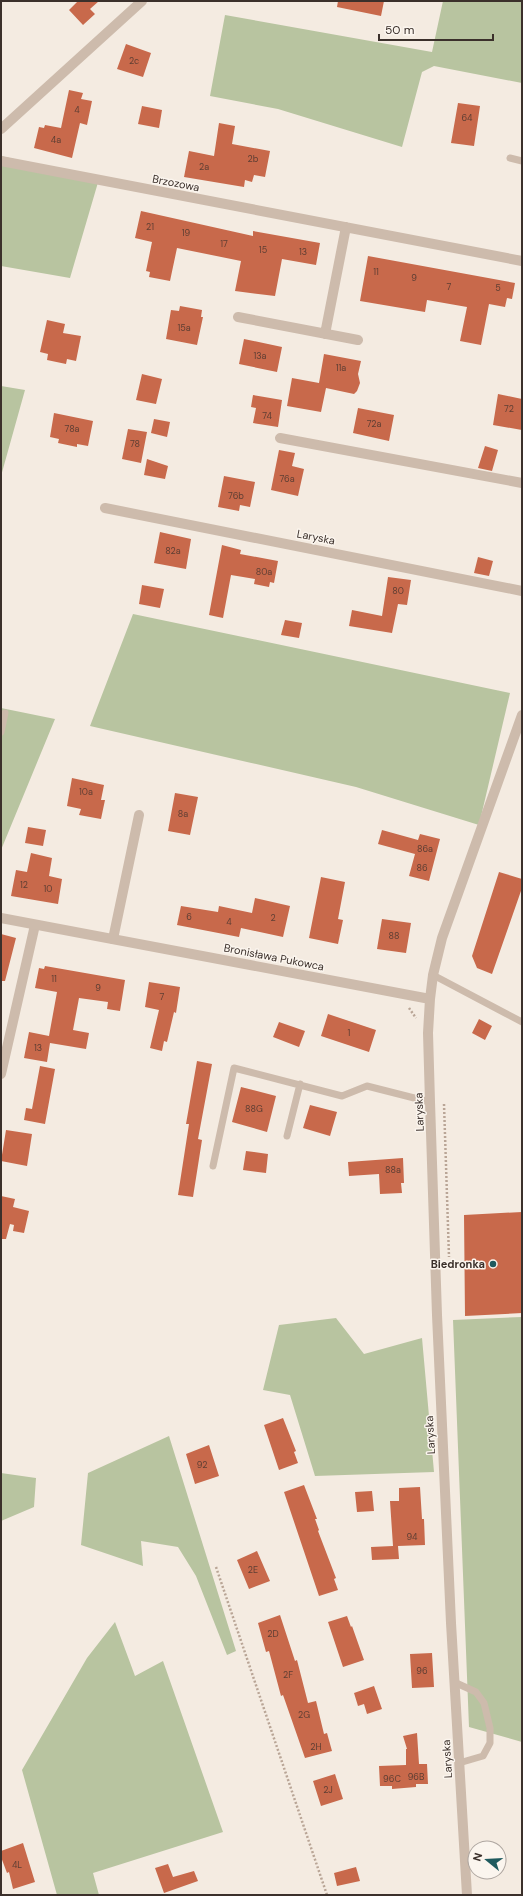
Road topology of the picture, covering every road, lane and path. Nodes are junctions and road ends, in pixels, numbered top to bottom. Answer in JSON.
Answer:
{"nodes":[{"id":1,"x":142,"y":1,"type":"edge"},
{"id":2,"x":1,"y":129,"type":"edge"},
{"id":3,"x":510,"y":158,"type":"dead end"},
{"id":4,"x":1,"y":161,"type":"edge"},
{"id":5,"x":522,"y":161,"type":"edge"},
{"id":6,"x":346,"y":227,"type":"junction"},
{"id":7,"x":522,"y":261,"type":"edge"},
{"id":8,"x":238,"y":317,"type":"dead end"},
{"id":9,"x":325,"y":334,"type":"junction"},
{"id":10,"x":358,"y":340,"type":"dead end"},
{"id":11,"x":280,"y":438,"type":"dead end"},
{"id":12,"x":522,"y":483,"type":"edge"},
{"id":13,"x":105,"y":508,"type":"dead end"},
{"id":14,"x":522,"y":591,"type":"edge"},
{"id":15,"x":5,"y":714,"type":"dead end"},
{"id":16,"x":522,"y":715,"type":"edge"},
{"id":17,"x":1,"y":732,"type":"edge"},
{"id":18,"x":138,"y":815,"type":"dead end"},
{"id":19,"x":1,"y":918,"type":"edge"},
{"id":20,"x":35,"y":924,"type":"junction"},
{"id":21,"x":113,"y":939,"type":"junction"},
{"id":22,"x":433,"y":975,"type":"junction"},
{"id":23,"x":430,"y":999,"type":"junction"},
{"id":24,"x":522,"y":1022,"type":"edge"},
{"id":25,"x":1,"y":1074,"type":"edge"},
{"id":26,"x":300,"y":1084,"type":"junction"},
{"id":27,"x":430,"y":1102,"type":"junction"},
{"id":28,"x":287,"y":1136,"type":"dead end"},
{"id":29,"x":213,"y":1166,"type":"dead end"},
{"id":30,"x":216,"y":1567,"type":"dead end"},
{"id":31,"x":454,"y":1682,"type":"junction"},
{"id":32,"x":459,"y":1763,"type":"junction"},
{"id":33,"x":327,"y":1895,"type":"edge"},
{"id":34,"x":467,"y":1895,"type":"edge"}],
"edges":[{"from":1,"to":2,"type":"street"},
{"from":3,"to":5,"type":"lane"},
{"from":4,"to":6,"type":"street","name":"Brzozowa"},
{"from":6,"to":7,"type":"street","name":"Brzozowa"},
{"from":6,"to":9,"type":"street"},
{"from":8,"to":9,"type":"street"},
{"from":9,"to":10,"type":"street"},
{"from":11,"to":12,"type":"street"},
{"from":13,"to":14,"type":"street","name":"Laryska"},
{"from":15,"to":17,"type":"lane"},
{"from":16,"to":22,"type":"street","name":"Laryska"},
{"from":18,"to":21,"type":"street"},
{"from":19,"to":20,"type":"street","name":"Bronisława Pukowca"},
{"from":20,"to":21,"type":"street","name":"Bronisława Pukowca"},
{"from":20,"to":25,"type":"street"},
{"from":21,"to":23,"type":"street","name":"Bronisława Pukowca"},
{"from":22,"to":23,"type":"street","name":"Laryska"},
{"from":22,"to":24,"type":"lane"},
{"from":23,"to":27,"type":"street","name":"Laryska"},
{"from":26,"to":27,"type":"lane"},
{"from":26,"to":28,"type":"lane"},
{"from":26,"to":29,"type":"lane"},
{"from":27,"to":31,"type":"street","name":"Laryska"},
{"from":30,"to":33,"type":"path"},
{"from":31,"to":32,"type":"street","name":"Laryska"},
{"from":31,"to":32,"type":"lane"},
{"from":32,"to":34,"type":"street","name":"Laryska"}]}
